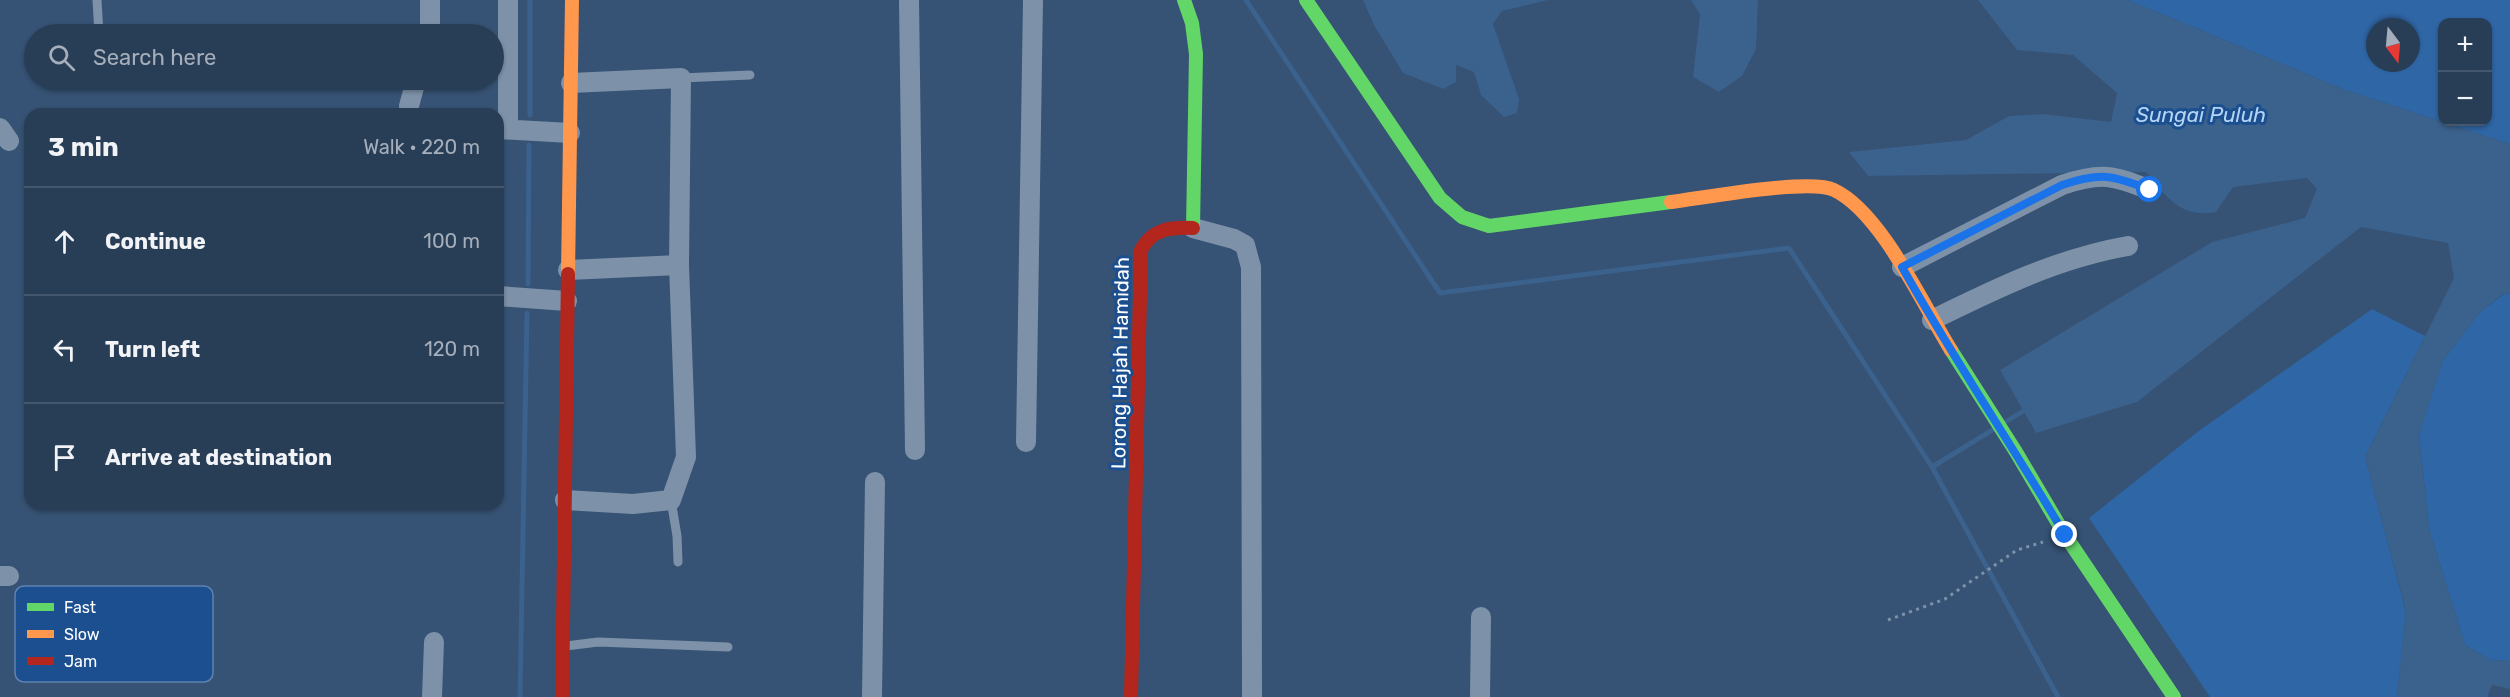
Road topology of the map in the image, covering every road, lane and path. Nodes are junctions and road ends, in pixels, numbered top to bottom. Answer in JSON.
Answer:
{"nodes":[{"id":1,"x":97,"y":0,"type":"edge"},
{"id":2,"x":430,"y":0,"type":"edge"},
{"id":3,"x":508,"y":0,"type":"edge"},
{"id":4,"x":572,"y":0,"type":"edge"},
{"id":5,"x":909,"y":0,"type":"edge"},
{"id":6,"x":1033,"y":0,"type":"edge"},
{"id":7,"x":1184,"y":0,"type":"edge"},
{"id":8,"x":1306,"y":0,"type":"edge"},
{"id":9,"x":98,"y":24,"type":"edge"},
{"id":10,"x":428,"y":24,"type":"edge"},
{"id":11,"x":750,"y":75,"type":"dead end"},
{"id":12,"x":681,"y":78,"type":"junction"},
{"id":13,"x":571,"y":83,"type":"junction"},
{"id":14,"x":413,"y":90,"type":"edge"},
{"id":15,"x":409,"y":108,"type":"edge"},
{"id":16,"x":504,"y":108,"type":"edge"},
{"id":17,"x":504,"y":129,"type":"edge"},
{"id":18,"x":570,"y":133,"type":"junction"},
{"id":19,"x":2150,"y":190,"type":"dead end"},
{"id":20,"x":1193,"y":228,"type":"junction"},
{"id":21,"x":2128,"y":246,"type":"dead end"},
{"id":22,"x":679,"y":265,"type":"junction"},
{"id":23,"x":1902,"y":267,"type":"junction"},
{"id":24,"x":568,"y":270,"type":"junction"},
{"id":25,"x":504,"y":296,"type":"edge"},
{"id":26,"x":567,"y":301,"type":"junction"},
{"id":27,"x":1932,"y":320,"type":"junction"},
{"id":28,"x":1026,"y":442,"type":"dead end"},
{"id":29,"x":915,"y":450,"type":"dead end"},
{"id":30,"x":875,"y":482,"type":"dead end"},
{"id":31,"x":565,"y":500,"type":"junction"},
{"id":32,"x":671,"y":500,"type":"junction"},
{"id":33,"x":2065,"y":535,"type":"junction"},
{"id":34,"x":678,"y":562,"type":"dead end"},
{"id":35,"x":1481,"y":617,"type":"dead end"},
{"id":36,"x":1888,"y":620,"type":"dead end"},
{"id":37,"x":434,"y":642,"type":"dead end"},
{"id":38,"x":562,"y":646,"type":"junction"},
{"id":39,"x":728,"y":647,"type":"dead end"},
{"id":40,"x":432,"y":697,"type":"edge"},
{"id":41,"x":562,"y":697,"type":"edge"},
{"id":42,"x":872,"y":697,"type":"edge"},
{"id":43,"x":1131,"y":697,"type":"edge"},
{"id":44,"x":1251,"y":697,"type":"edge"},
{"id":45,"x":1480,"y":697,"type":"edge"},
{"id":46,"x":2174,"y":697,"type":"edge"}],
"edges":[{"from":1,"to":9,"type":"lane"},
{"from":2,"to":10,"type":"street"},
{"from":3,"to":16,"type":"street"},
{"from":4,"to":13,"type":"street"},
{"from":5,"to":29,"type":"street"},
{"from":6,"to":28,"type":"street"},
{"from":7,"to":20,"type":"street"},
{"from":8,"to":23,"type":"street"},
{"from":11,"to":12,"type":"lane"},
{"from":12,"to":13,"type":"street"},
{"from":12,"to":22,"type":"street"},
{"from":13,"to":18,"type":"street"},
{"from":14,"to":15,"type":"street"},
{"from":17,"to":18,"type":"street"},
{"from":18,"to":24,"type":"street"},
{"from":19,"to":23,"type":"street"},
{"from":20,"to":43,"type":"street","name":"Lorong Hajah Hamidah"},
{"from":20,"to":44,"type":"street"},
{"from":21,"to":27,"type":"street"},
{"from":22,"to":24,"type":"street"},
{"from":22,"to":32,"type":"street"},
{"from":23,"to":27,"type":"street"},
{"from":24,"to":26,"type":"street"},
{"from":25,"to":26,"type":"street"},
{"from":26,"to":31,"type":"street"},
{"from":27,"to":33,"type":"street"},
{"from":30,"to":42,"type":"street"},
{"from":31,"to":32,"type":"street"},
{"from":31,"to":38,"type":"street"},
{"from":32,"to":34,"type":"lane"},
{"from":33,"to":36,"type":"path"},
{"from":33,"to":46,"type":"street"},
{"from":35,"to":45,"type":"street"},
{"from":37,"to":40,"type":"street"},
{"from":38,"to":39,"type":"lane"},
{"from":38,"to":41,"type":"street"}]}
